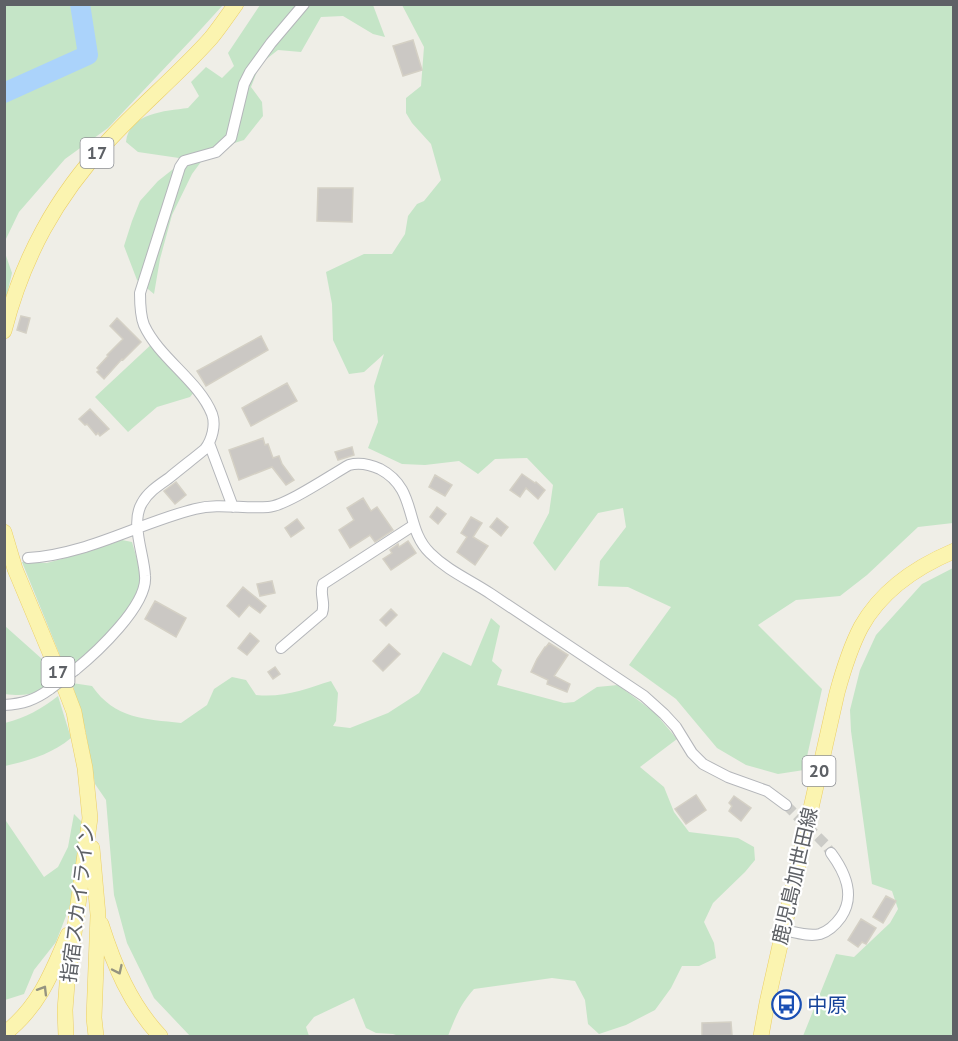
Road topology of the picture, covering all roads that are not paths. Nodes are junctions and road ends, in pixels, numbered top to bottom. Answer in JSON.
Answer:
{"nodes":[{"id":1,"x":236,"y":4,"type":"edge"},
{"id":2,"x":304,"y":4,"type":"edge"},
{"id":3,"x":4,"y":331,"type":"edge"},
{"id":4,"x":210,"y":443,"type":"junction"},
{"id":5,"x":233,"y":507,"type":"junction"},
{"id":6,"x":414,"y":525,"type":"junction"},
{"id":7,"x":136,"y":528,"type":"junction"},
{"id":8,"x":4,"y":532,"type":"edge"},
{"id":9,"x":954,"y":551,"type":"edge"},
{"id":10,"x":28,"y":558,"type":"dead end"},
{"id":11,"x":281,"y":648,"type":"dead end"},
{"id":12,"x":4,"y":705,"type":"edge"},
{"id":13,"x":786,"y":805,"type":"tunnel mouth"},
{"id":14,"x":90,"y":818,"type":"junction"},
{"id":15,"x":831,"y":853,"type":"tunnel mouth"},
{"id":16,"x":77,"y":914,"type":"junction"},
{"id":17,"x":98,"y":915,"type":"junction"},
{"id":18,"x":783,"y":930,"type":"junction"},
{"id":19,"x":4,"y":1034,"type":"edge"},
{"id":20,"x":66,"y":1036,"type":"edge"},
{"id":21,"x":96,"y":1036,"type":"edge"},
{"id":22,"x":160,"y":1036,"type":"edge"},
{"id":23,"x":761,"y":1036,"type":"edge"}],
"edges":[{"from":1,"to":3,"type":"main road","number":"17"},
{"from":2,"to":4,"type":"street"},
{"from":4,"to":5,"type":"street"},
{"from":4,"to":7,"type":"street"},
{"from":5,"to":6,"type":"street"},
{"from":5,"to":7,"type":"street"},
{"from":6,"to":11,"type":"street"},
{"from":6,"to":13,"type":"street"},
{"from":7,"to":10,"type":"street"},
{"from":7,"to":12,"type":"street","bridge":true},
{"from":8,"to":14,"type":"main road","name":"指宿スカイライン","number":"17"},
{"from":9,"to":18,"type":"main road","name":"鹿児島加世田線","number":"20"},
{"from":14,"to":16,"type":"main road","name":"指宿スカイライン","number":"17"},
{"from":14,"to":17,"type":"main road"},
{"from":15,"to":18,"type":"street"},
{"from":19,"to":16,"type":"main road","one_way":true},
{"from":16,"to":20,"type":"main road","name":"指宿スカイライン","number":"17"},
{"from":17,"to":21,"type":"main road"},
{"from":17,"to":22,"type":"main road","one_way":true},
{"from":18,"to":23,"type":"main road","name":"鹿児島加世田線","number":"20"}]}
